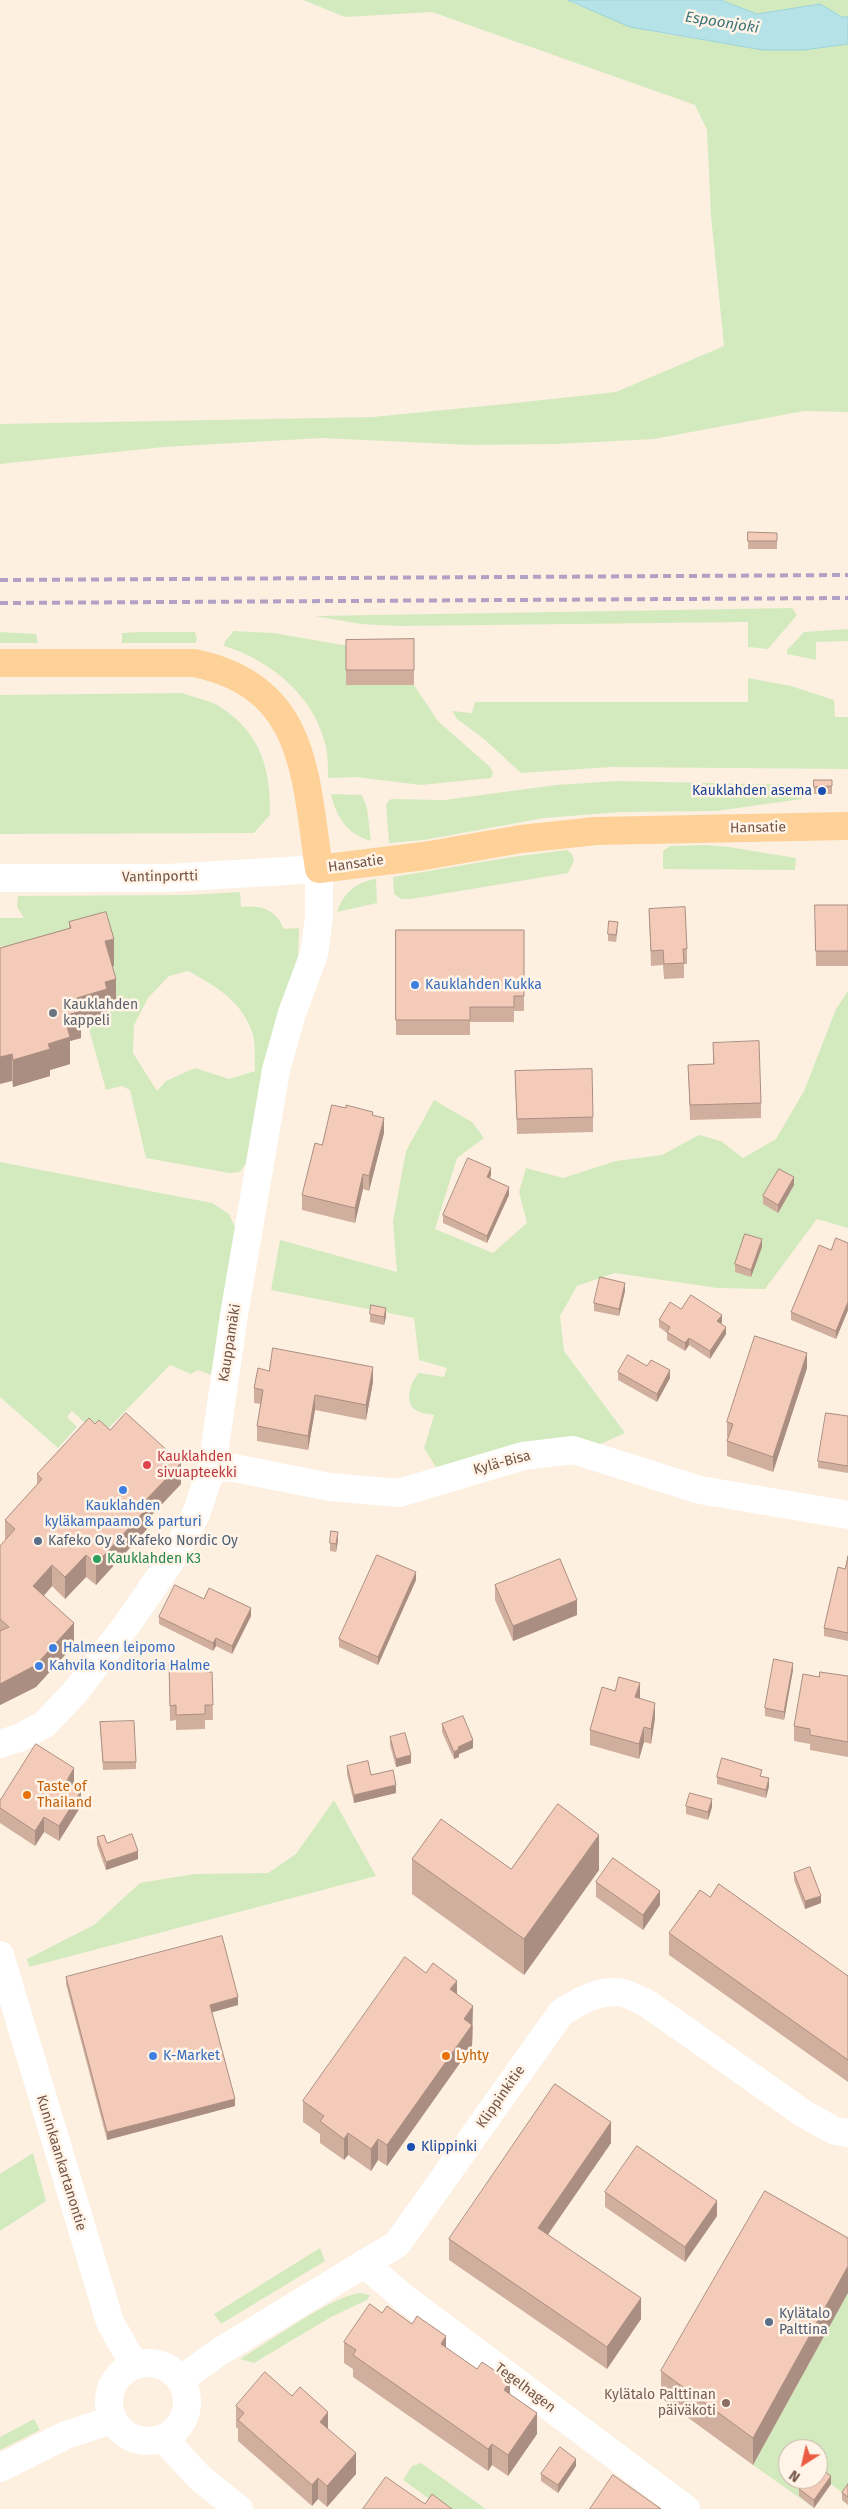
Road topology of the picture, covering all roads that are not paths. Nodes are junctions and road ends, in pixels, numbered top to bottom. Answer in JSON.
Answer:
{"nodes":[{"id":1,"x":0,"y":662,"type":"edge"},
{"id":2,"x":848,"y":826,"type":"edge"},
{"id":3,"x":319,"y":869,"type":"junction"},
{"id":4,"x":0,"y":878,"type":"edge"},
{"id":5,"x":212,"y":1467,"type":"junction"},
{"id":6,"x":848,"y":1515,"type":"edge"},
{"id":7,"x":0,"y":1744,"type":"edge"},
{"id":8,"x":0,"y":1955,"type":"edge"},
{"id":9,"x":848,"y":2133,"type":"edge"},
{"id":10,"x":365,"y":2264,"type":"junction"},
{"id":11,"x":134,"y":2366,"type":"junction"},
{"id":12,"x":180,"y":2380,"type":"junction"},
{"id":13,"x":112,"y":2420,"type":"junction"},
{"id":14,"x":163,"y":2438,"type":"junction"},
{"id":15,"x":0,"y":2468,"type":"edge"},
{"id":16,"x":239,"y":2509,"type":"edge"},
{"id":17,"x":686,"y":2509,"type":"edge"}],
"edges":[{"from":1,"to":3,"type":"main road","name":"Hansatie"},
{"from":2,"to":3,"type":"main road","name":"Hansatie"},
{"from":3,"to":4,"type":"street","name":"Vantinportti"},
{"from":3,"to":5,"type":"street","name":"Kauppamäki"},
{"from":5,"to":6,"type":"street","name":"Kylä-Bisa"},
{"from":5,"to":7,"type":"street","name":"Kauppamäki"},
{"from":8,"to":11,"type":"street","name":"Kuninkaankartanontie"},
{"from":9,"to":10,"type":"street","name":"Klippinkitie"},
{"from":10,"to":12,"type":"street","name":"Klippinkitie"},
{"from":10,"to":17,"type":"street","name":"Tegelhagen"},
{"from":11,"to":12,"type":"street"},
{"from":11,"to":13,"type":"street"},
{"from":12,"to":14,"type":"street"},
{"from":13,"to":14,"type":"street"},
{"from":13,"to":15,"type":"street"},
{"from":14,"to":16,"type":"street"}]}
